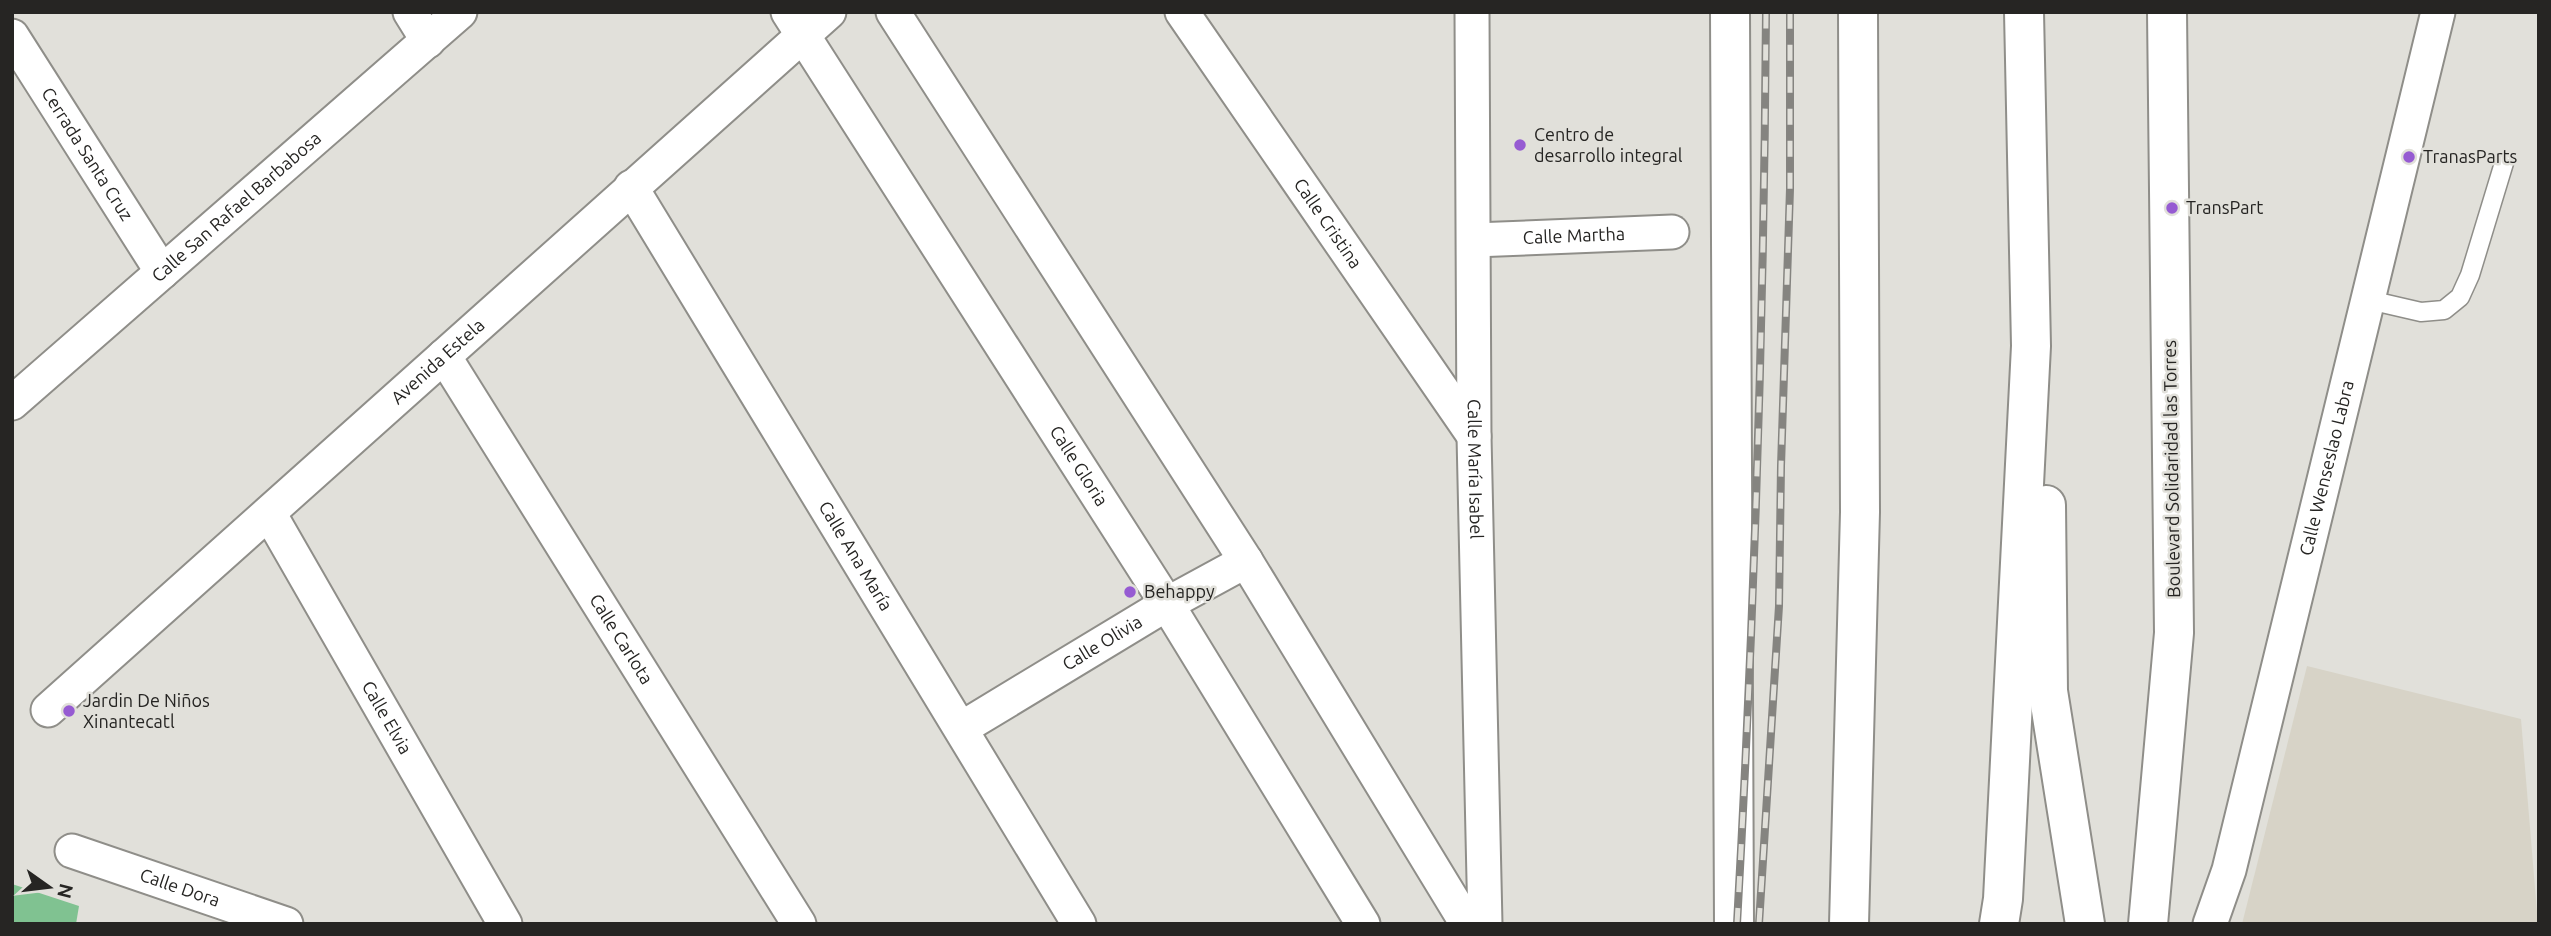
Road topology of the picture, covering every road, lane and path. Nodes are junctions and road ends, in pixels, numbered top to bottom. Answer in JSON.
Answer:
{"nodes":[{"id":1,"x":410,"y":12,"type":"edge"},
{"id":2,"x":460,"y":12,"type":"edge"},
{"id":3,"x":829,"y":12,"type":"edge"},
{"id":4,"x":893,"y":12,"type":"edge"},
{"id":5,"x":1182,"y":12,"type":"edge"},
{"id":6,"x":1472,"y":12,"type":"edge"},
{"id":7,"x":1730,"y":12,"type":"edge"},
{"id":8,"x":1858,"y":12,"type":"edge"},
{"id":9,"x":2024,"y":12,"type":"edge"},
{"id":10,"x":2167,"y":12,"type":"edge"},
{"id":11,"x":2438,"y":12,"type":"edge"},
{"id":12,"x":795,"y":24,"type":"edge"},
{"id":13,"x":12,"y":36,"type":"edge"},
{"id":14,"x":428,"y":41,"type":"junction"},
{"id":15,"x":2504,"y":163,"type":"dead end"},
{"id":16,"x":631,"y":187,"type":"junction"},
{"id":17,"x":1672,"y":232,"type":"dead end"},
{"id":18,"x":1474,"y":240,"type":"junction"},
{"id":19,"x":162,"y":272,"type":"junction"},
{"id":20,"x":2369,"y":300,"type":"junction"},
{"id":21,"x":2031,"y":346,"type":"junction"},
{"id":22,"x":444,"y":356,"type":"junction"},
{"id":23,"x":12,"y":403,"type":"edge"},
{"id":24,"x":1474,"y":436,"type":"junction"},
{"id":25,"x":269,"y":513,"type":"junction"},
{"id":26,"x":1246,"y":561,"type":"junction"},
{"id":27,"x":1167,"y":604,"type":"junction"},
{"id":28,"x":48,"y":710,"type":"dead end"},
{"id":29,"x":962,"y":728,"type":"junction"},
{"id":30,"x":72,"y":851,"type":"dead end"},
{"id":31,"x":286,"y":924,"type":"edge"},
{"id":32,"x":505,"y":924,"type":"edge"},
{"id":33,"x":799,"y":924,"type":"edge"},
{"id":34,"x":1079,"y":924,"type":"edge"},
{"id":35,"x":1363,"y":924,"type":"edge"},
{"id":36,"x":1467,"y":924,"type":"edge"},
{"id":37,"x":1485,"y":924,"type":"edge"},
{"id":38,"x":1734,"y":924,"type":"edge"},
{"id":39,"x":1849,"y":924,"type":"edge"},
{"id":40,"x":1999,"y":924,"type":"edge"},
{"id":41,"x":2085,"y":924,"type":"edge"},
{"id":42,"x":2148,"y":924,"type":"edge"},
{"id":43,"x":2210,"y":924,"type":"edge"}],
"edges":[{"from":1,"to":14,"type":"street"},
{"from":2,"to":14,"type":"street","name":"Calle San Rafael Barbabosa"},
{"from":3,"to":12,"type":"street","name":"Avenida Estela"},
{"from":4,"to":26,"type":"street"},
{"from":5,"to":24,"type":"street","name":"Calle Cristina"},
{"from":6,"to":18,"type":"street","name":"Calle María Isabel"},
{"from":7,"to":38,"type":"main road"},
{"from":8,"to":39,"type":"main road"},
{"from":9,"to":21,"type":"main road"},
{"from":10,"to":42,"type":"main road","name":"Boulevard Solidaridad las Torres"},
{"from":11,"to":20,"type":"street","name":"Calle Wenseslao Labra"},
{"from":12,"to":16,"type":"street","name":"Avenida Estela"},
{"from":12,"to":27,"type":"street","name":"Calle Gloria"},
{"from":13,"to":19,"type":"street","name":"Cerrada Santa Cruz"},
{"from":14,"to":19,"type":"street","name":"Calle San Rafael Barbabosa"},
{"from":15,"to":20,"type":"lane"},
{"from":16,"to":22,"type":"street","name":"Avenida Estela"},
{"from":16,"to":29,"type":"street","name":"Calle Ana María"},
{"from":17,"to":18,"type":"street","name":"Calle Martha"},
{"from":18,"to":24,"type":"street","name":"Calle María Isabel"},
{"from":19,"to":23,"type":"street","name":"Calle San Rafael Barbabosa"},
{"from":20,"to":43,"type":"street","name":"Calle Wenseslao Labra"},
{"from":21,"to":40,"type":"main road"},
{"from":21,"to":41,"type":"main road"},
{"from":22,"to":25,"type":"street","name":"Avenida Estela"},
{"from":22,"to":33,"type":"street","name":"Calle Carlota"},
{"from":24,"to":37,"type":"street","name":"Calle María Isabel"},
{"from":25,"to":28,"type":"street","name":"Avenida Estela"},
{"from":25,"to":32,"type":"street","name":"Calle Elvia"},
{"from":26,"to":27,"type":"street","name":"Calle Olivia"},
{"from":26,"to":36,"type":"street"},
{"from":27,"to":29,"type":"street","name":"Calle Olivia"},
{"from":27,"to":35,"type":"street","name":"Calle Gloria"},
{"from":29,"to":34,"type":"street","name":"Calle Ana María"},
{"from":30,"to":31,"type":"street","name":"Calle Dora"}]}
